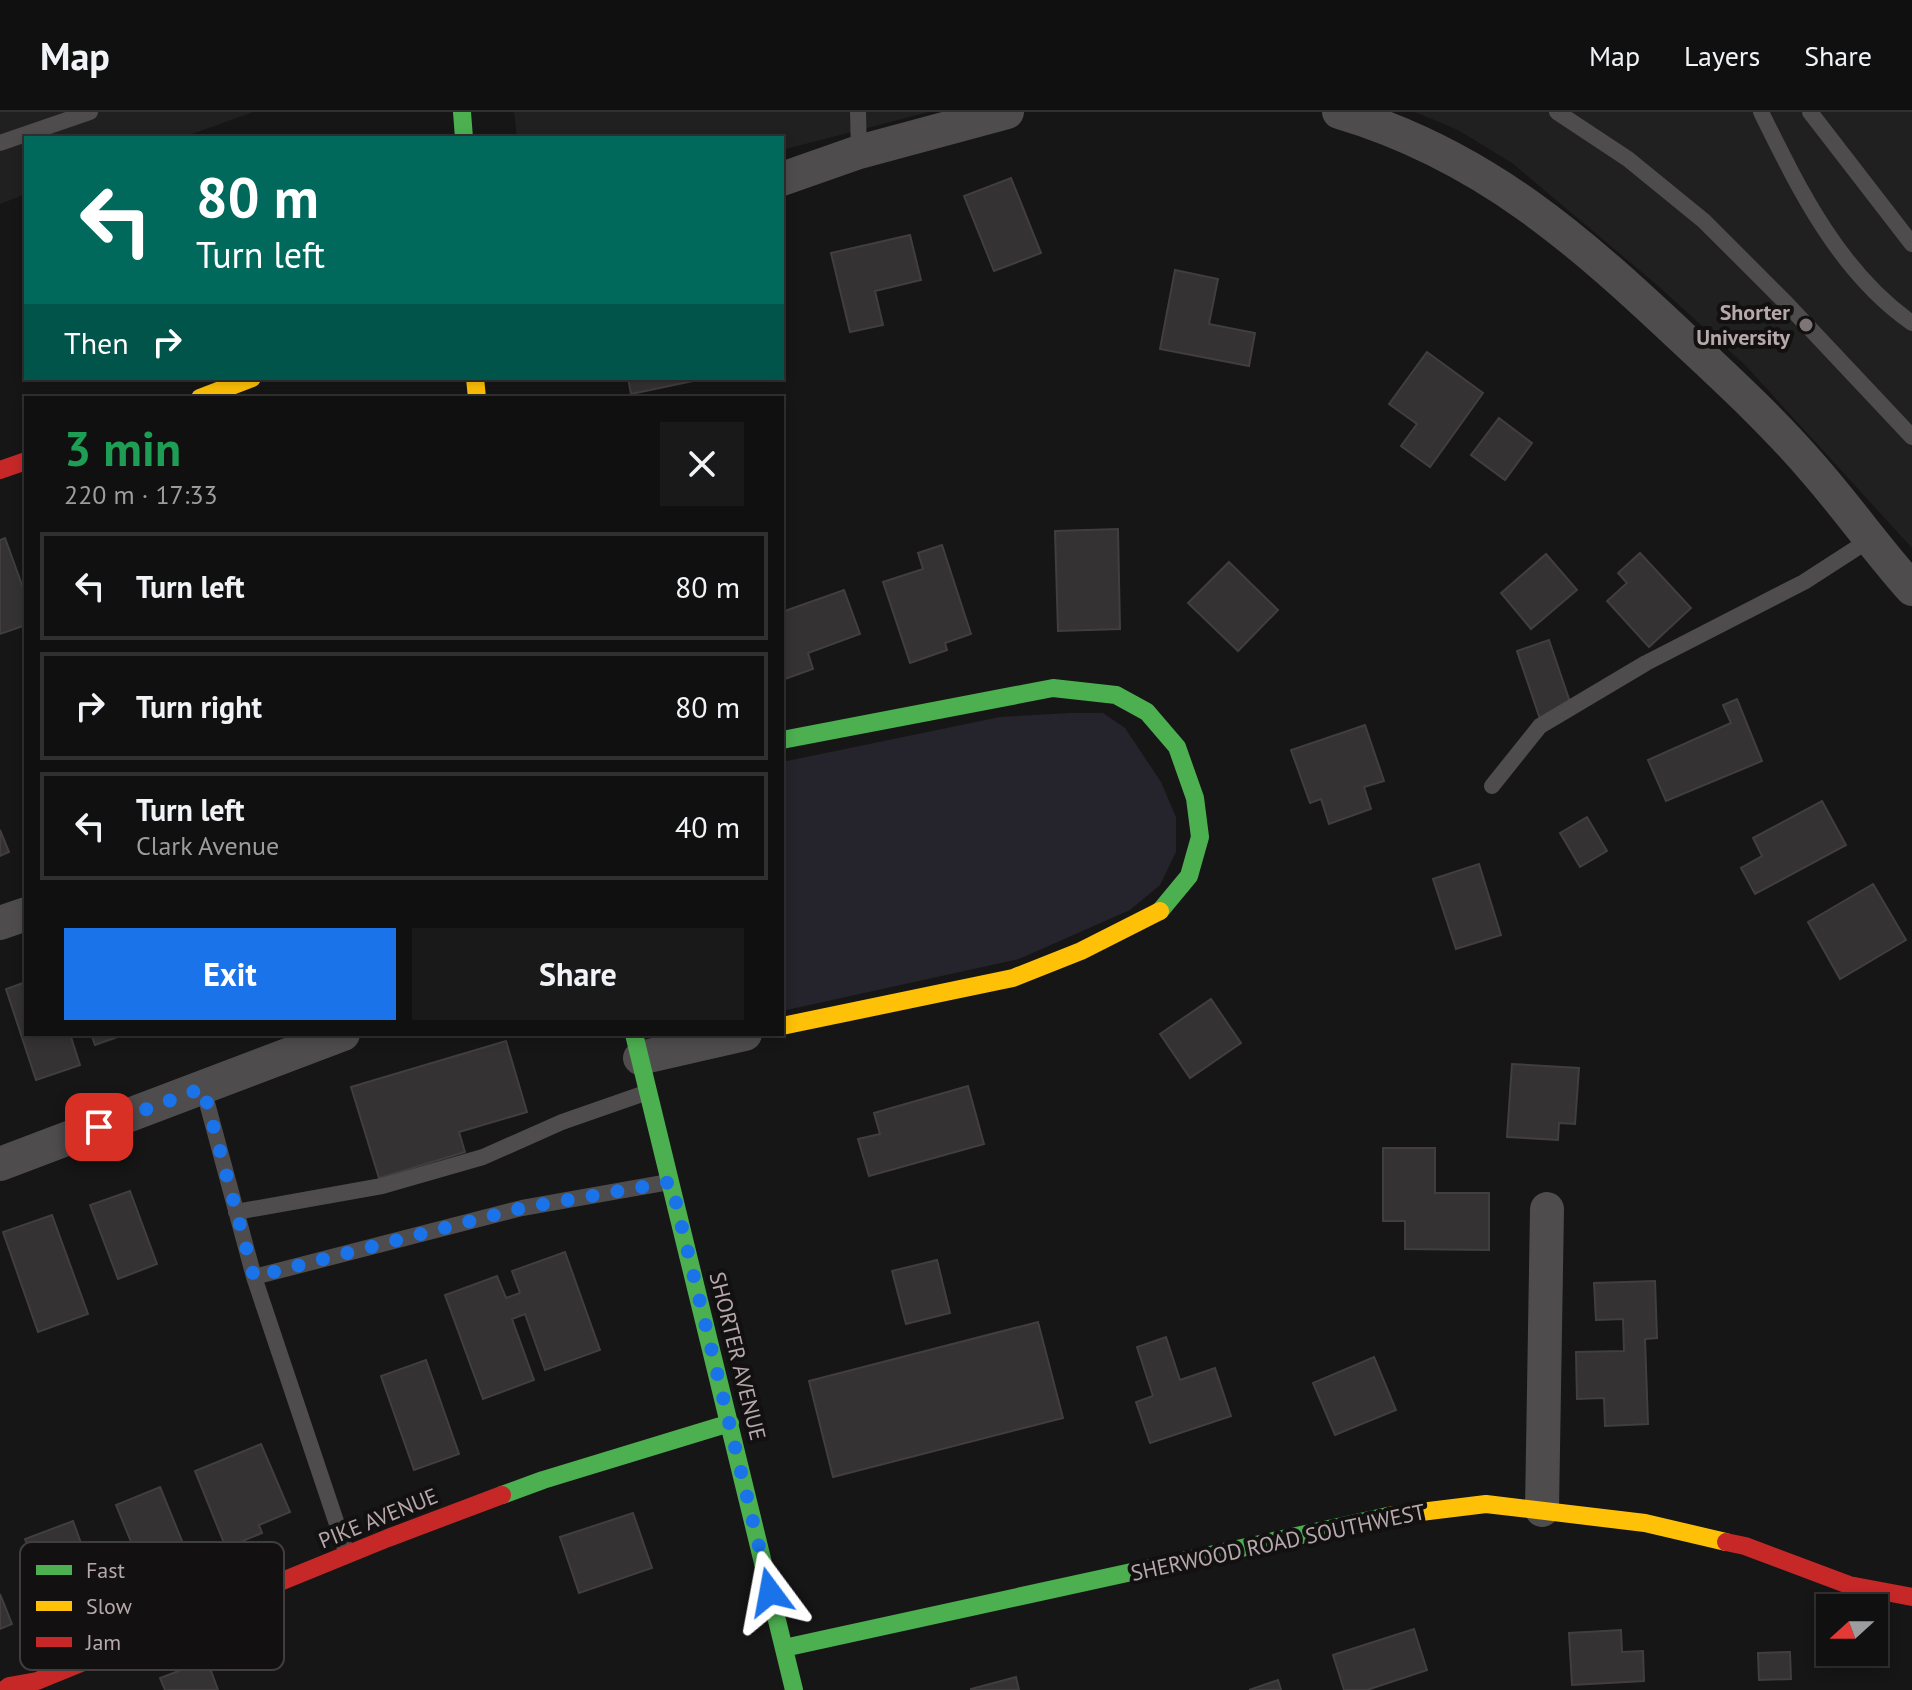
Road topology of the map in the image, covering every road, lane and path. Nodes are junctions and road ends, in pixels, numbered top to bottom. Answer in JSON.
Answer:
{"nodes":[{"id":1,"x":90,"y":112,"type":"edge"},
{"id":2,"x":462,"y":112,"type":"edge"},
{"id":3,"x":858,"y":112,"type":"edge"},
{"id":4,"x":1007,"y":112,"type":"edge"},
{"id":5,"x":1339,"y":112,"type":"edge"},
{"id":6,"x":1557,"y":112,"type":"edge"},
{"id":7,"x":1761,"y":112,"type":"edge"},
{"id":8,"x":1810,"y":112,"type":"edge"},
{"id":9,"x":464,"y":136,"type":"edge"},
{"id":10,"x":0,"y":143,"type":"edge"},
{"id":11,"x":859,"y":152,"type":"junction"},
{"id":12,"x":784,"y":178,"type":"edge"},
{"id":13,"x":1912,"y":244,"type":"edge"},
{"id":14,"x":1912,"y":323,"type":"edge"},
{"id":15,"x":247,"y":380,"type":"edge"},
{"id":16,"x":205,"y":396,"type":"edge"},
{"id":17,"x":1912,"y":437,"type":"edge"},
{"id":18,"x":24,"y":462,"type":"edge"},
{"id":19,"x":0,"y":470,"type":"edge"},
{"id":20,"x":1869,"y":540,"type":"junction"},
{"id":21,"x":1912,"y":589,"type":"edge"},
{"id":22,"x":784,"y":740,"type":"edge"},
{"id":23,"x":1492,"y":786,"type":"dead end"},
{"id":24,"x":24,"y":915,"type":"edge"},
{"id":25,"x":0,"y":923,"type":"edge"},
{"id":26,"x":784,"y":1026,"type":"edge"},
{"id":27,"x":338,"y":1036,"type":"edge"},
{"id":28,"x":727,"y":1036,"type":"edge"},
{"id":29,"x":637,"y":1046,"type":"edge"},
{"id":30,"x":203,"y":1088,"type":"junction"},
{"id":31,"x":649,"y":1092,"type":"junction"},
{"id":32,"x":0,"y":1164,"type":"edge"},
{"id":33,"x":671,"y":1182,"type":"junction"},
{"id":34,"x":1547,"y":1209,"type":"dead end"},
{"id":35,"x":236,"y":1212,"type":"junction"},
{"id":36,"x":254,"y":1277,"type":"junction"},
{"id":37,"x":730,"y":1423,"type":"junction"},
{"id":38,"x":1542,"y":1510,"type":"junction"},
{"id":39,"x":348,"y":1556,"type":"junction"},
{"id":40,"x":284,"y":1582,"type":"edge"},
{"id":41,"x":1912,"y":1597,"type":"edge"},
{"id":42,"x":784,"y":1648,"type":"junction"},
{"id":43,"x":64,"y":1670,"type":"edge"},
{"id":44,"x":4,"y":1690,"type":"edge"},
{"id":45,"x":794,"y":1690,"type":"edge"}],
"edges":[{"from":1,"to":10,"type":"lane"},
{"from":2,"to":9,"type":"street"},
{"from":3,"to":11,"type":"lane"},
{"from":4,"to":11,"type":"street"},
{"from":5,"to":20,"type":"street"},
{"from":6,"to":17,"type":"lane"},
{"from":7,"to":14,"type":"lane"},
{"from":8,"to":13,"type":"lane"},
{"from":11,"to":12,"type":"street"},
{"from":15,"to":16,"type":"street"},
{"from":18,"to":19,"type":"street"},
{"from":20,"to":21,"type":"street"},
{"from":20,"to":23,"type":"lane"},
{"from":22,"to":26,"type":"street"},
{"from":24,"to":25,"type":"street"},
{"from":27,"to":30,"type":"street"},
{"from":28,"to":29,"type":"street"},
{"from":29,"to":31,"type":"street","name":"SHORTER AVENUE"},
{"from":30,"to":32,"type":"street"},
{"from":30,"to":35,"type":"lane"},
{"from":31,"to":33,"type":"street","name":"SHORTER AVENUE"},
{"from":31,"to":35,"type":"lane"},
{"from":33,"to":36,"type":"lane"},
{"from":33,"to":37,"type":"street","name":"SHORTER AVENUE"},
{"from":34,"to":38,"type":"street"},
{"from":35,"to":36,"type":"lane"},
{"from":36,"to":39,"type":"lane"},
{"from":37,"to":39,"type":"street","name":"PIKE AVENUE"},
{"from":37,"to":42,"type":"street","name":"SHORTER AVENUE"},
{"from":38,"to":41,"type":"street","name":"SHERWOOD ROAD SOUTHWEST"},
{"from":38,"to":42,"type":"street","name":"SHERWOOD ROAD SOUTHWEST"},
{"from":39,"to":40,"type":"street","name":"PIKE AVENUE"},
{"from":42,"to":45,"type":"street","name":"SHORTER AVENUE"},
{"from":43,"to":44,"type":"street","name":"PIKE AVENUE"}]}
